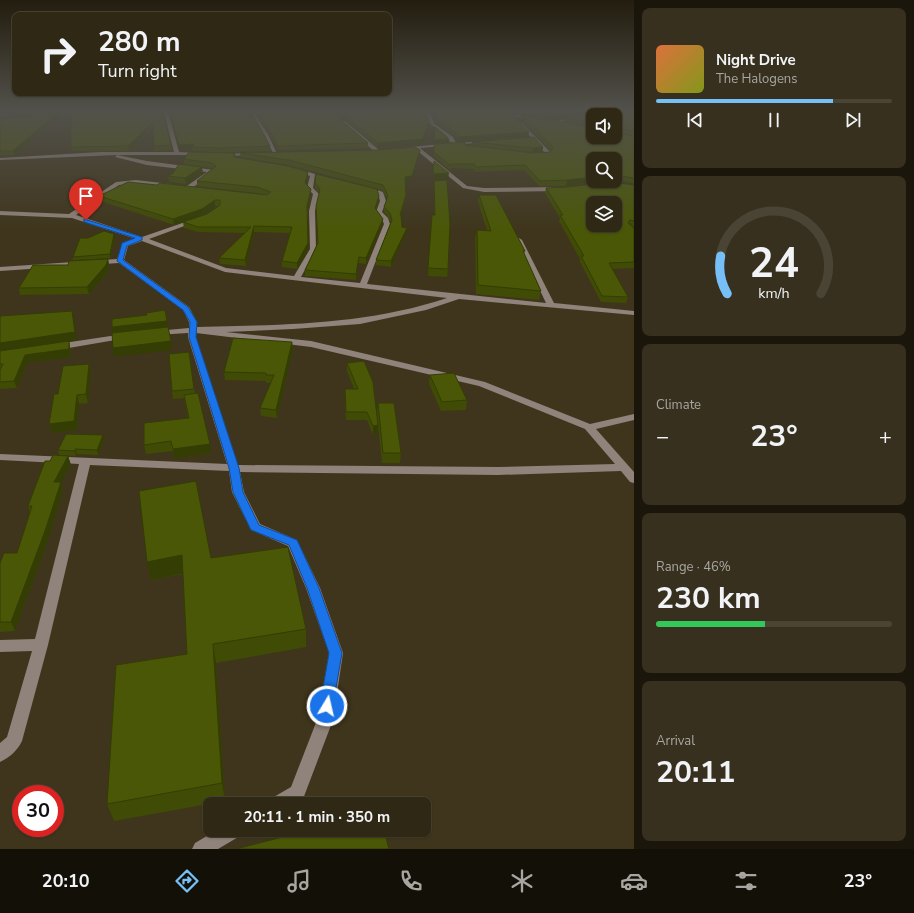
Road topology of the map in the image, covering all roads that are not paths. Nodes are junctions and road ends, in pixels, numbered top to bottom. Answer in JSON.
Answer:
{"nodes":[{"id":1,"x":421,"y":152,"type":"edge"},
{"id":2,"x":547,"y":152,"type":"edge"},
{"id":3,"x":107,"y":153,"type":"junction"},
{"id":4,"x":177,"y":153,"type":"joint"},
{"id":5,"x":275,"y":153,"type":"joint"},
{"id":6,"x":281,"y":153,"type":"edge"},
{"id":7,"x":260,"y":154,"type":"edge"},
{"id":8,"x":267,"y":154,"type":"edge"},
{"id":9,"x":207,"y":155,"type":"edge"},
{"id":10,"x":214,"y":155,"type":"edge"},
{"id":11,"x":222,"y":155,"type":"junction"},
{"id":12,"x":532,"y":155,"type":"edge"},
{"id":13,"x":0,"y":159,"type":"edge"},
{"id":14,"x":252,"y":162,"type":"edge"},
{"id":15,"x":289,"y":168,"type":"edge"},
{"id":16,"x":313,"y":175,"type":"junction"},
{"id":17,"x":320,"y":176,"type":"edge"},
{"id":18,"x":357,"y":186,"type":"edge"},
{"id":19,"x":187,"y":188,"type":"junction"},
{"id":20,"x":566,"y":189,"type":"edge"},
{"id":21,"x":200,"y":190,"type":"edge"},
{"id":22,"x":494,"y":190,"type":"junction"},
{"id":23,"x":497,"y":197,"type":"edge"},
{"id":24,"x":0,"y":213,"type":"edge"},
{"id":25,"x":70,"y":216,"type":"junction"},
{"id":26,"x":205,"y":217,"type":"edge"},
{"id":27,"x":514,"y":231,"type":"edge"},
{"id":28,"x":140,"y":238,"type":"junction"},
{"id":29,"x":120,"y":261,"type":"junction"},
{"id":30,"x":0,"y":269,"type":"edge"},
{"id":31,"x":296,"y":279,"type":"junction"},
{"id":32,"x":363,"y":286,"type":"junction"},
{"id":33,"x":458,"y":297,"type":"junction"},
{"id":34,"x":551,"y":306,"type":"junction"},
{"id":35,"x":634,"y":313,"type":"edge"},
{"id":36,"x":192,"y":330,"type":"junction"},
{"id":37,"x":148,"y":334,"type":"edge"},
{"id":38,"x":134,"y":335,"type":"edge"},
{"id":39,"x":50,"y":348,"type":"edge"},
{"id":40,"x":634,"y":417,"type":"edge"},
{"id":41,"x":589,"y":427,"type":"junction"},
{"id":42,"x":0,"y":457,"type":"edge"},
{"id":43,"x":85,"y":462,"type":"junction"},
{"id":44,"x":624,"y":467,"type":"junction"},
{"id":45,"x":234,"y":468,"type":"junction"},
{"id":46,"x":634,"y":478,"type":"edge"},
{"id":47,"x":41,"y":645,"type":"junction"},
{"id":48,"x":0,"y":646,"type":"edge"},
{"id":49,"x":0,"y":754,"type":"edge"},
{"id":50,"x":289,"y":797,"type":"edge"},
{"id":51,"x":222,"y":837,"type":"edge"},
{"id":52,"x":201,"y":849,"type":"edge"}],
"edges":[{"from":1,"to":22,"type":"street"},
{"from":2,"to":12,"type":"street"},
{"from":3,"to":4,"type":"street"},
{"from":3,"to":13,"type":"street"},
{"from":3,"to":19,"type":"street"},
{"from":4,"to":9,"type":"street"},
{"from":5,"to":6,"type":"street"},
{"from":5,"to":8,"type":"street"},
{"from":7,"to":11,"type":"street"},
{"from":10,"to":11,"type":"street"},
{"from":11,"to":14,"type":"street"},
{"from":15,"to":16,"type":"street"},
{"from":16,"to":17,"type":"street"},
{"from":16,"to":31,"type":"street"},
{"from":18,"to":32,"type":"street"},
{"from":19,"to":21,"type":"street"},
{"from":19,"to":25,"type":"street"},
{"from":20,"to":22,"type":"street"},
{"from":22,"to":23,"type":"street"},
{"from":24,"to":25,"type":"street"},
{"from":25,"to":28,"type":"street"},
{"from":26,"to":28,"type":"street"},
{"from":27,"to":34,"type":"street"},
{"from":28,"to":29,"type":"street"},
{"from":28,"to":31,"type":"street"},
{"from":29,"to":30,"type":"street"},
{"from":29,"to":36,"type":"street"},
{"from":31,"to":32,"type":"street"},
{"from":32,"to":33,"type":"street"},
{"from":33,"to":34,"type":"street"},
{"from":33,"to":36,"type":"street"},
{"from":34,"to":35,"type":"street"},
{"from":36,"to":37,"type":"street"},
{"from":36,"to":41,"type":"street"},
{"from":36,"to":45,"type":"street"},
{"from":38,"to":39,"type":"street"},
{"from":40,"to":41,"type":"street"},
{"from":41,"to":44,"type":"street"},
{"from":42,"to":43,"type":"street"},
{"from":43,"to":45,"type":"street"},
{"from":43,"to":47,"type":"street"},
{"from":44,"to":45,"type":"street"},
{"from":44,"to":46,"type":"street"},
{"from":45,"to":50,"type":"street"},
{"from":47,"to":48,"type":"street"},
{"from":47,"to":49,"type":"street"},
{"from":51,"to":52,"type":"street"}]}
